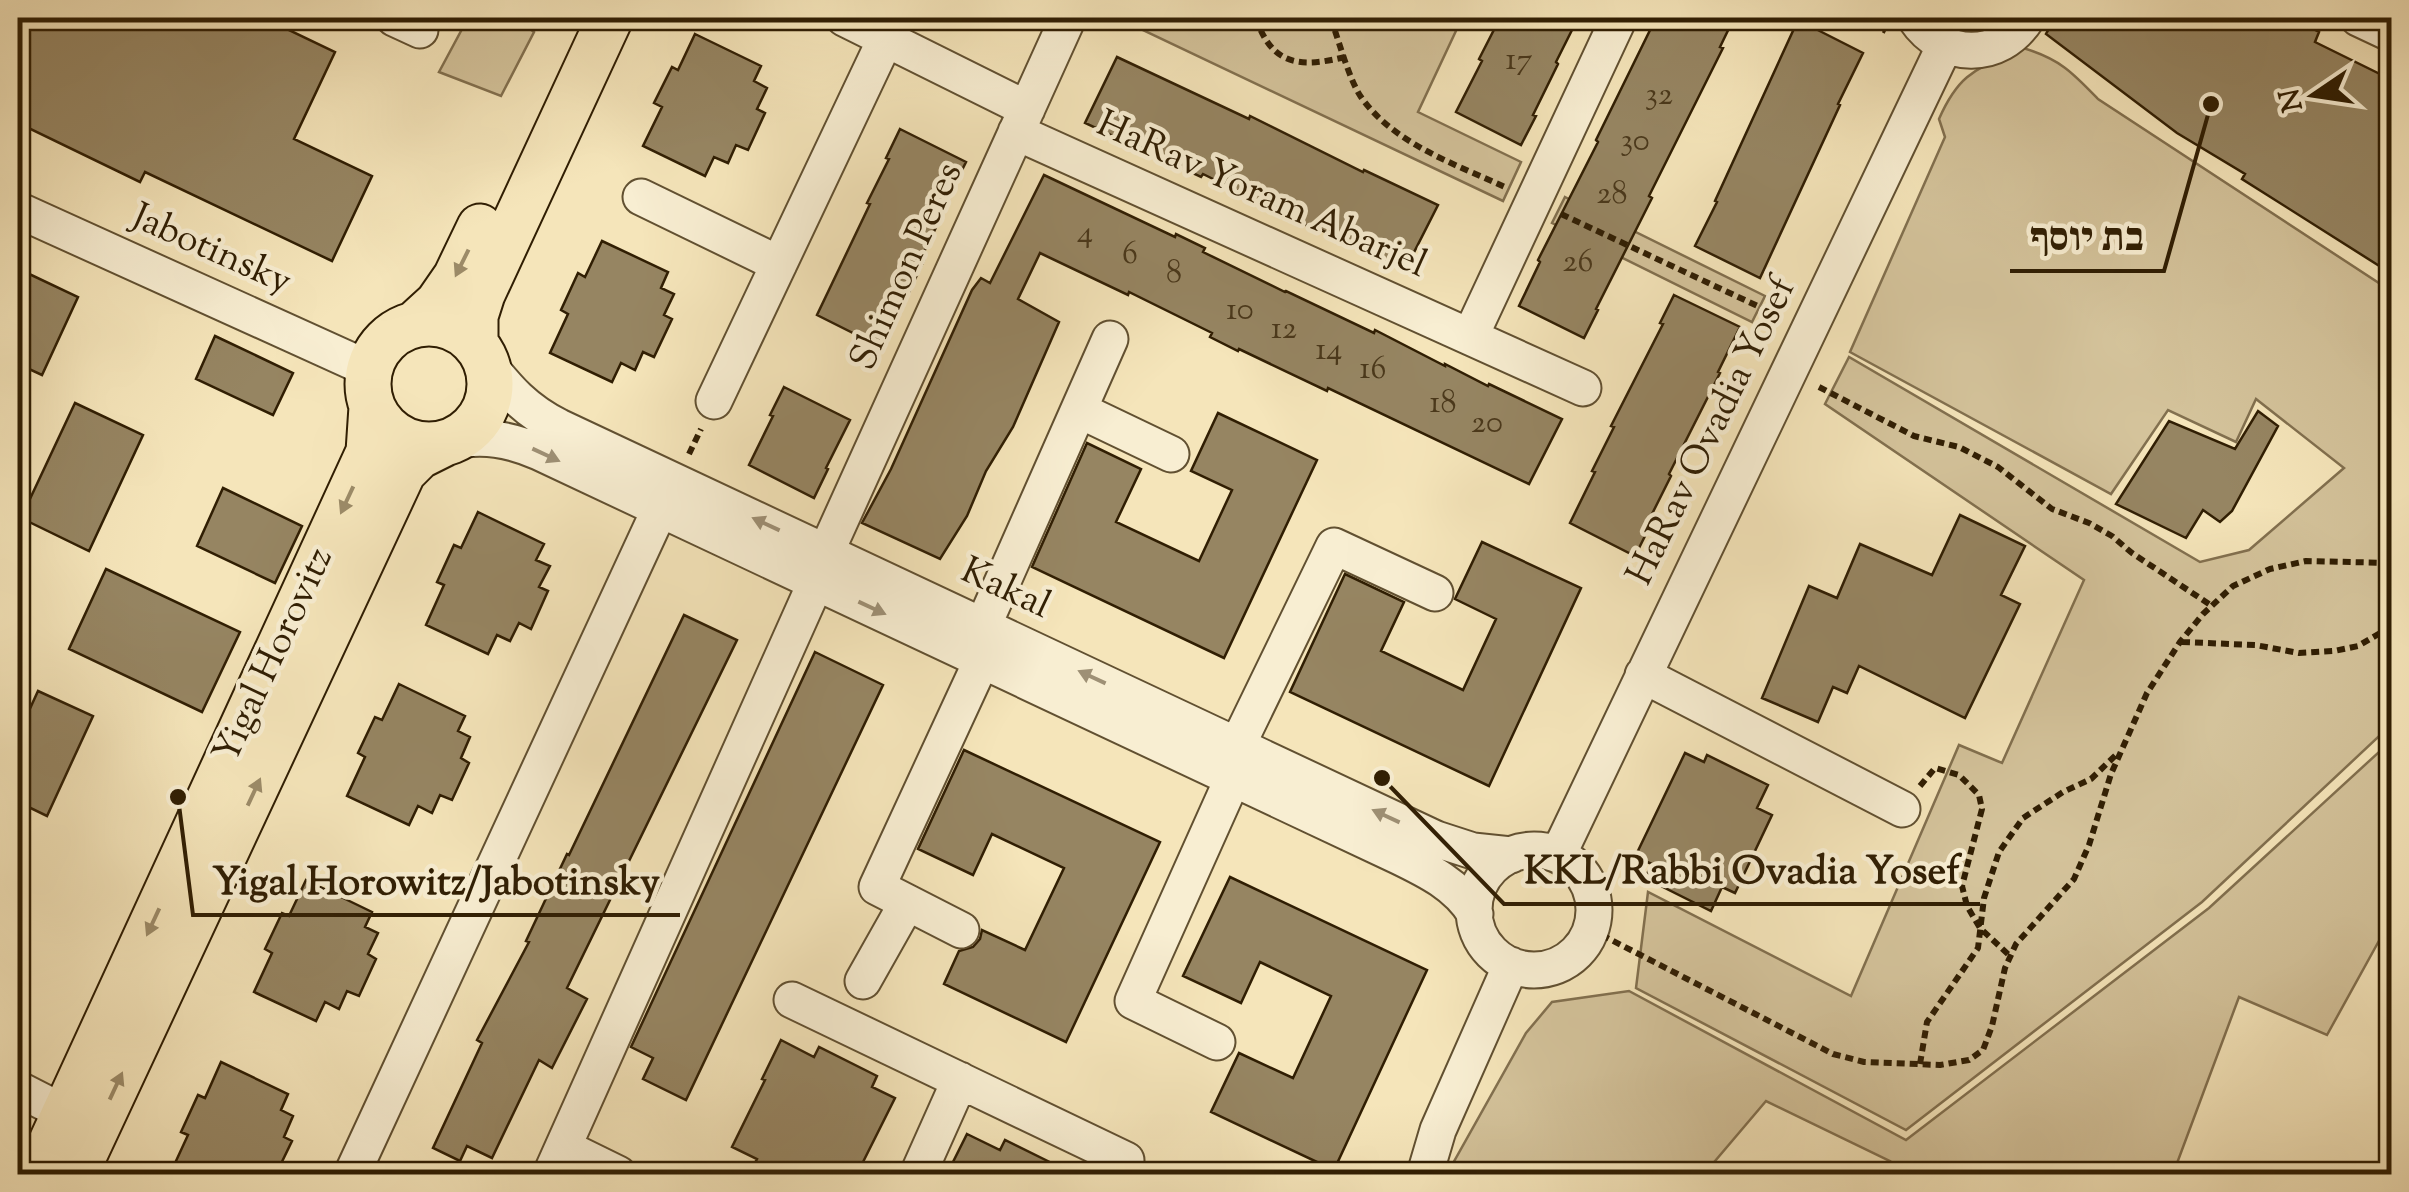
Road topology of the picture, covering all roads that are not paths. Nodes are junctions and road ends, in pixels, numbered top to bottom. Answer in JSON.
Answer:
{"nodes":[{"id":1,"x":580,"y":18,"type":"edge"},
{"id":2,"x":610,"y":18,"type":"edge"},
{"id":3,"x":844,"y":18,"type":"edge"},
{"id":4,"x":1068,"y":18,"type":"edge"},
{"id":5,"x":1618,"y":18,"type":"edge"},
{"id":6,"x":1915,"y":18,"type":"edge"},
{"id":7,"x":2027,"y":18,"type":"edge"},
{"id":8,"x":2358,"y":18,"type":"edge"},
{"id":9,"x":2392,"y":34,"type":"edge"},
{"id":10,"x":886,"y":38,"type":"junction"},
{"id":11,"x":1946,"y":45,"type":"junction"},
{"id":12,"x":1022,"y":120,"type":"junction"},
{"id":13,"x":641,"y":197,"type":"dead end"},
{"id":14,"x":18,"y":210,"type":"edge"},
{"id":15,"x":778,"y":264,"type":"junction"},
{"id":16,"x":415,"y":324,"type":"junction"},
{"id":17,"x":1470,"y":337,"type":"junction"},
{"id":18,"x":1110,"y":339,"type":"dead end"},
{"id":19,"x":480,"y":352,"type":"junction"},
{"id":20,"x":371,"y":388,"type":"junction"},
{"id":21,"x":1583,"y":388,"type":"dead end"},
{"id":22,"x":714,"y":400,"type":"road end"},
{"id":23,"x":1080,"y":410,"type":"junction"},
{"id":24,"x":447,"y":442,"type":"junction"},
{"id":25,"x":1171,"y":454,"type":"dead end"},
{"id":26,"x":668,"y":495,"type":"junction"},
{"id":27,"x":821,"y":567,"type":"junction"},
{"id":28,"x":1435,"y":593,"type":"dead end"},
{"id":29,"x":982,"y":643,"type":"junction"},
{"id":30,"x":1644,"y":676,"type":"junction"},
{"id":31,"x":1235,"y":762,"type":"junction"},
{"id":32,"x":1902,"y":809,"type":"road end"},
{"id":33,"x":1512,"y":855,"type":"junction"},
{"id":34,"x":1558,"y":855,"type":"junction"},
{"id":35,"x":907,"y":903,"type":"junction"},
{"id":36,"x":1474,"y":914,"type":"junction"},
{"id":37,"x":961,"y":930,"type":"dead end"},
{"id":38,"x":1511,"y":965,"type":"junction"},
{"id":39,"x":863,"y":981,"type":"dead end"},
{"id":40,"x":792,"y":1000,"type":"dead end"},
{"id":41,"x":1217,"y":1042,"type":"dead end"},
{"id":42,"x":960,"y":1080,"type":"junction"},
{"id":43,"x":18,"y":1089,"type":"edge"},
{"id":44,"x":66,"y":1113,"type":"junction"},
{"id":45,"x":1126,"y":1160,"type":"dead end"},
{"id":46,"x":557,"y":1161,"type":"edge"},
{"id":47,"x":37,"y":1174,"type":"edge"},
{"id":48,"x":75,"y":1174,"type":"edge"},
{"id":49,"x":352,"y":1174,"type":"edge"},
{"id":50,"x":618,"y":1174,"type":"edge"},
{"id":51,"x":918,"y":1174,"type":"edge"},
{"id":52,"x":1426,"y":1174,"type":"edge"}],
"edges":[{"from":1,"to":16,"type":"main road","one_way":true},
{"from":2,"to":19,"type":"main road"},
{"from":3,"to":10,"type":"street","name":"HaRav Yoram Abarjel"},
{"from":4,"to":12,"type":"street","name":"Shimon Peres"},
{"from":5,"to":17,"type":"street"},
{"from":6,"to":11,"type":"street"},
{"from":7,"to":11,"type":"street"},
{"from":8,"to":9,"type":"street"},
{"from":10,"to":12,"type":"street","name":"HaRav Yoram Abarjel"},
{"from":10,"to":15,"type":"street"},
{"from":11,"to":30,"type":"street","name":"HaRav Ovadia Yosef"},
{"from":12,"to":17,"type":"street","name":"HaRav Yoram Abarjel"},
{"from":12,"to":27,"type":"street","name":"Shimon Peres"},
{"from":13,"to":15,"type":"street"},
{"from":14,"to":20,"type":"street","name":"Jabotinsky"},
{"from":15,"to":22,"type":"street"},
{"from":16,"to":19,"type":"main road"},
{"from":16,"to":20,"type":"main road"},
{"from":17,"to":21,"type":"street","name":"HaRav Yoram Abarjel"},
{"from":18,"to":23,"type":"street"},
{"from":19,"to":24,"type":"main road"},
{"from":19,"to":26,"type":"street","name":"Kakal"},
{"from":20,"to":24,"type":"main road"},
{"from":20,"to":44,"type":"main road","name":"Yigal Horovitz","one_way":true},
{"from":23,"to":25,"type":"street"},
{"from":23,"to":29,"type":"street"},
{"from":24,"to":26,"type":"street","name":"Kakal","one_way":true},
{"from":48,"to":24,"type":"main road","name":"Yigal Horovitz","one_way":true},
{"from":26,"to":27,"type":"street","name":"Kakal"},
{"from":26,"to":49,"type":"street"},
{"from":27,"to":29,"type":"street","name":"Kakal"},
{"from":27,"to":46,"type":"street","name":"Shimon Peres"},
{"from":28,"to":31,"type":"street"},
{"from":29,"to":31,"type":"street","name":"Kakal"},
{"from":29,"to":35,"type":"street"},
{"from":30,"to":32,"type":"street"},
{"from":30,"to":34,"type":"street","name":"HaRav Ovadia Yosef"},
{"from":33,"to":31,"type":"street","name":"Kakal","one_way":true},
{"from":31,"to":36,"type":"street","name":"Kakal"},
{"from":31,"to":41,"type":"street"},
{"from":33,"to":34,"type":"street"},
{"from":33,"to":36,"type":"street"},
{"from":34,"to":38,"type":"street"},
{"from":35,"to":37,"type":"street"},
{"from":35,"to":39,"type":"street"},
{"from":36,"to":38,"type":"street"},
{"from":38,"to":52,"type":"street"},
{"from":40,"to":42,"type":"street"},
{"from":42,"to":45,"type":"street"},
{"from":42,"to":51,"type":"street"},
{"from":43,"to":44,"type":"street"},
{"from":44,"to":47,"type":"main road","name":"Yigal Horovitz"},
{"from":46,"to":50,"type":"street"}]}
